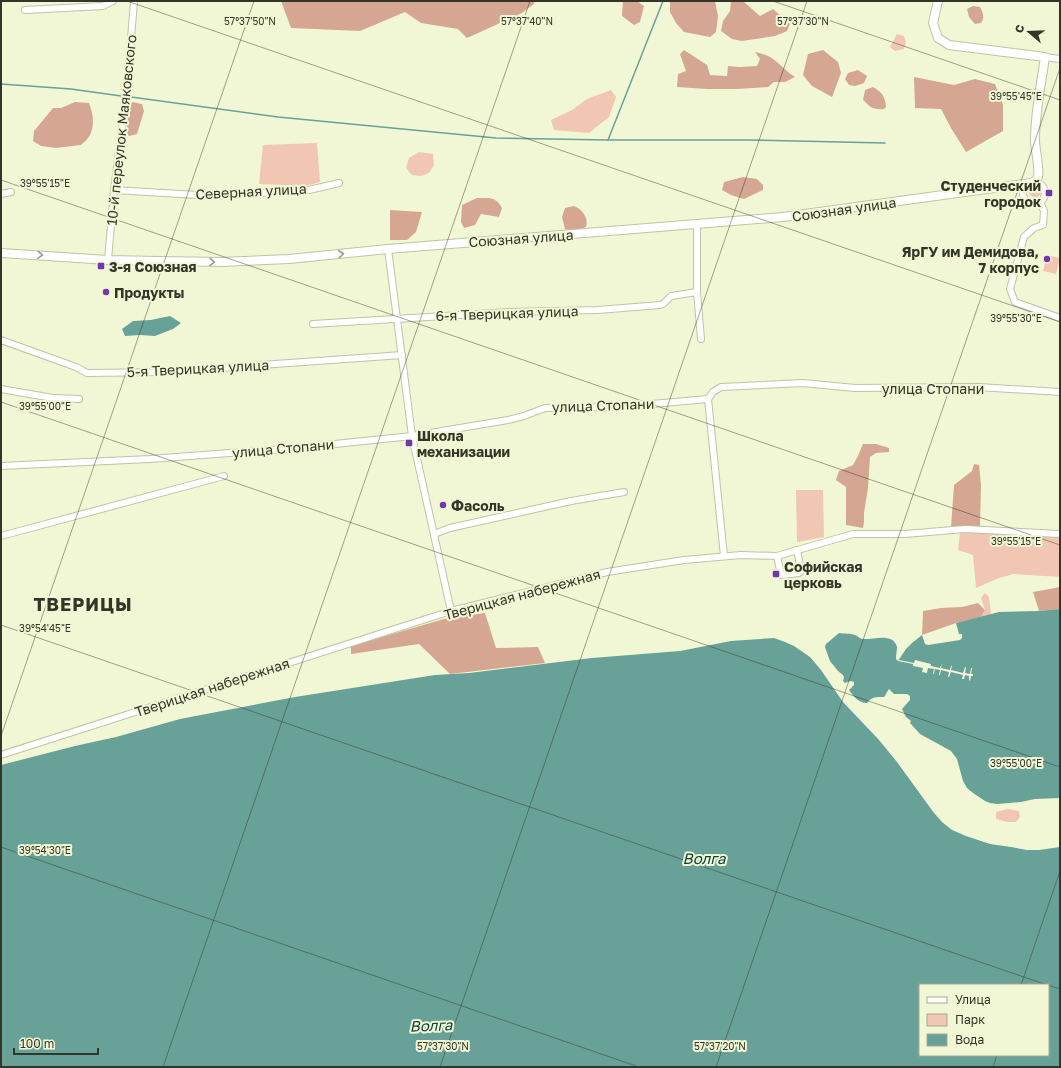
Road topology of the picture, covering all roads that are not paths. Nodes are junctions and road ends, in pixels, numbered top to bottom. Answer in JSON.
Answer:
{"nodes":[{"id":1,"x":31,"y":1,"type":"edge"},
{"id":2,"x":114,"y":1,"type":"edge"},
{"id":3,"x":134,"y":1,"type":"edge"},
{"id":4,"x":938,"y":1,"type":"edge"},
{"id":5,"x":33,"y":9,"type":"junction"},
{"id":6,"x":25,"y":10,"type":"dead end"},
{"id":7,"x":1045,"y":57,"type":"junction"},
{"id":8,"x":1060,"y":59,"type":"edge"},
{"id":9,"x":1039,"y":181,"type":"junction"},
{"id":10,"x":339,"y":183,"type":"dead end"},
{"id":11,"x":1030,"y":183,"type":"junction"},
{"id":12,"x":114,"y":190,"type":"junction"},
{"id":13,"x":11,"y":192,"type":"dead end"},
{"id":14,"x":1,"y":194,"type":"edge"},
{"id":15,"x":1040,"y":202,"type":"junction"},
{"id":16,"x":697,"y":225,"type":"junction"},
{"id":17,"x":388,"y":249,"type":"junction"},
{"id":18,"x":1,"y":253,"type":"edge"},
{"id":19,"x":108,"y":260,"type":"junction"},
{"id":20,"x":697,"y":292,"type":"junction"},
{"id":21,"x":397,"y":318,"type":"junction"},
{"id":22,"x":1060,"y":318,"type":"edge"},
{"id":23,"x":313,"y":324,"type":"dead end"},
{"id":24,"x":701,"y":339,"type":"dead end"},
{"id":25,"x":1,"y":340,"type":"edge"},
{"id":26,"x":402,"y":355,"type":"junction"},
{"id":27,"x":1,"y":389,"type":"edge"},
{"id":28,"x":1060,"y":392,"type":"edge"},
{"id":29,"x":79,"y":399,"type":"dead end"},
{"id":30,"x":708,"y":399,"type":"junction"},
{"id":31,"x":412,"y":436,"type":"junction"},
{"id":32,"x":1,"y":466,"type":"edge"},
{"id":33,"x":224,"y":476,"type":"dead end"},
{"id":34,"x":624,"y":492,"type":"dead end"},
{"id":35,"x":434,"y":534,"type":"junction"},
{"id":36,"x":1060,"y":534,"type":"edge"},
{"id":37,"x":1,"y":536,"type":"edge"},
{"id":38,"x":797,"y":550,"type":"junction"},
{"id":39,"x":724,"y":556,"type":"junction"},
{"id":40,"x":777,"y":556,"type":"junction"},
{"id":41,"x":451,"y":611,"type":"junction"},
{"id":42,"x":1,"y":755,"type":"edge"}],
"edges":[{"from":1,"to":5,"type":"street"},
{"from":2,"to":5,"type":"street"},
{"from":3,"to":12,"type":"street","name":"10-й переулок Маяковского"},
{"from":4,"to":7,"type":"street"},
{"from":5,"to":6,"type":"street"},
{"from":7,"to":8,"type":"street"},
{"from":7,"to":9,"type":"street"},
{"from":9,"to":11,"type":"street","name":"Союзная улица"},
{"from":9,"to":15,"type":"street"},
{"from":10,"to":12,"type":"street","name":"Северная улица"},
{"from":11,"to":15,"type":"street"},
{"from":11,"to":16,"type":"street","name":"Союзная улица"},
{"from":12,"to":19,"type":"street","name":"10-й переулок Маяковского"},
{"from":13,"to":14,"type":"street"},
{"from":15,"to":22,"type":"street"},
{"from":16,"to":17,"type":"street","name":"Союзная улица"},
{"from":16,"to":20,"type":"street"},
{"from":19,"to":17,"type":"street","name":"Союзная улица","one_way":true},
{"from":17,"to":21,"type":"street"},
{"from":18,"to":19,"type":"street","name":"Союзная улица","one_way":true},
{"from":20,"to":21,"type":"street","name":"6-я Тверицкая улица"},
{"from":20,"to":24,"type":"street"},
{"from":21,"to":23,"type":"street","name":"6-я Тверицкая улица"},
{"from":21,"to":26,"type":"street"},
{"from":25,"to":26,"type":"street","name":"5-я Тверицкая улица"},
{"from":26,"to":31,"type":"street"},
{"from":27,"to":29,"type":"street"},
{"from":28,"to":30,"type":"street","name":"улица Стопани"},
{"from":30,"to":31,"type":"street","name":"улица Стопани"},
{"from":30,"to":39,"type":"street"},
{"from":31,"to":32,"type":"street","name":"улица Стопани"},
{"from":31,"to":35,"type":"street"},
{"from":33,"to":37,"type":"street"},
{"from":34,"to":35,"type":"street"},
{"from":35,"to":41,"type":"street"},
{"from":36,"to":38,"type":"street","name":"Тверицкая набережная"},
{"from":38,"to":40,"type":"street","name":"Тверицкая набережная"},
{"from":38,"to":40,"type":"street"},
{"from":39,"to":40,"type":"street","name":"Тверицкая набережная"},
{"from":39,"to":41,"type":"street","name":"Тверицкая набережная"},
{"from":41,"to":42,"type":"street","name":"Тверицкая набережная"}]}
